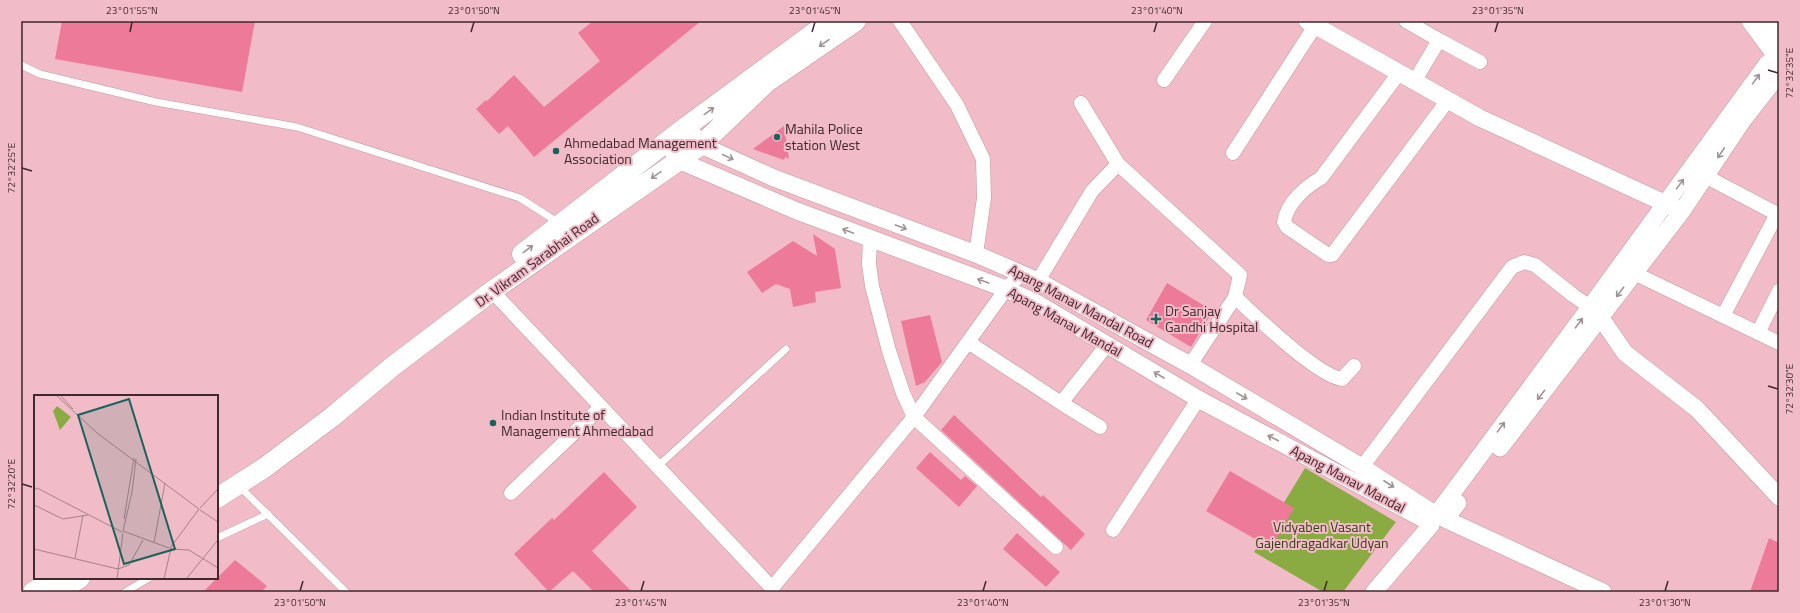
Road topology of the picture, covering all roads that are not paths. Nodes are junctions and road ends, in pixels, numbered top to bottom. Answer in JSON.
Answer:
{"nodes":[{"id":1,"x":856,"y":21,"type":"edge"},
{"id":2,"x":900,"y":21,"type":"edge"},
{"id":3,"x":1205,"y":21,"type":"edge"},
{"id":4,"x":1406,"y":21,"type":"edge"},
{"id":5,"x":1753,"y":21,"type":"edge"},
{"id":6,"x":1776,"y":21,"type":"edge"},
{"id":7,"x":825,"y":22,"type":"edge"},
{"id":8,"x":1311,"y":24,"type":"edge"},
{"id":9,"x":1779,"y":25,"type":"edge"},
{"id":10,"x":1439,"y":40,"type":"junction"},
{"id":11,"x":1778,"y":58,"type":"edge"},
{"id":12,"x":1480,"y":62,"type":"dead end"},
{"id":13,"x":21,"y":65,"type":"edge"},
{"id":14,"x":1399,"y":73,"type":"junction"},
{"id":15,"x":1164,"y":80,"type":"dead end"},
{"id":16,"x":1414,"y":82,"type":"junction"},
{"id":17,"x":1448,"y":100,"type":"junction"},
{"id":18,"x":1081,"y":103,"type":"dead end"},
{"id":19,"x":687,"y":126,"type":"junction"},
{"id":20,"x":666,"y":142,"type":"junction"},
{"id":21,"x":700,"y":144,"type":"junction"},
{"id":22,"x":1233,"y":153,"type":"dead end"},
{"id":23,"x":678,"y":160,"type":"junction"},
{"id":24,"x":1118,"y":164,"type":"junction"},
{"id":25,"x":1705,"y":176,"type":"junction"},
{"id":26,"x":1665,"y":204,"type":"junction"},
{"id":27,"x":1682,"y":211,"type":"junction"},
{"id":28,"x":1778,"y":214,"type":"edge"},
{"id":29,"x":567,"y":229,"type":"junction"},
{"id":30,"x":870,"y":239,"type":"junction"},
{"id":31,"x":976,"y":254,"type":"junction"},
{"id":32,"x":1634,"y":272,"type":"junction"},
{"id":33,"x":1022,"y":273,"type":"junction"},
{"id":34,"x":1038,"y":280,"type":"junction"},
{"id":35,"x":1006,"y":290,"type":"junction"},
{"id":36,"x":492,"y":291,"type":"junction"},
{"id":37,"x":1779,"y":291,"type":"edge"},
{"id":38,"x":1235,"y":298,"type":"junction"},
{"id":39,"x":1595,"y":312,"type":"junction"},
{"id":40,"x":1723,"y":316,"type":"junction"},
{"id":41,"x":1758,"y":333,"type":"junction"},
{"id":42,"x":968,"y":342,"type":"junction"},
{"id":43,"x":1779,"y":343,"type":"edge"},
{"id":44,"x":1107,"y":345,"type":"junction"},
{"id":45,"x":786,"y":349,"type":"dead end"},
{"id":46,"x":1190,"y":366,"type":"junction"},
{"id":47,"x":1354,"y":366,"type":"dead end"},
{"id":48,"x":1214,"y":380,"type":"junction"},
{"id":49,"x":1201,"y":400,"type":"junction"},
{"id":50,"x":1061,"y":403,"type":"junction"},
{"id":51,"x":601,"y":407,"type":"junction"},
{"id":52,"x":914,"y":417,"type":"junction"},
{"id":53,"x":1100,"y":427,"type":"dead end"},
{"id":54,"x":657,"y":467,"type":"junction"},
{"id":55,"x":1362,"y":467,"type":"junction"},
{"id":56,"x":229,"y":481,"type":"edge"},
{"id":57,"x":511,"y":493,"type":"dead end"},
{"id":58,"x":218,"y":497,"type":"edge"},
{"id":59,"x":1779,"y":498,"type":"edge"},
{"id":60,"x":268,"y":514,"type":"junction"},
{"id":61,"x":1437,"y":523,"type":"junction"},
{"id":62,"x":1113,"y":530,"type":"dead end"},
{"id":63,"x":218,"y":538,"type":"edge"},
{"id":64,"x":1056,"y":547,"type":"dead end"},
{"id":65,"x":55,"y":579,"type":"edge"},
{"id":66,"x":78,"y":579,"type":"edge"},
{"id":67,"x":147,"y":579,"type":"edge"},
{"id":68,"x":770,"y":590,"type":"edge"},
{"id":69,"x":33,"y":592,"type":"edge"},
{"id":70,"x":56,"y":592,"type":"edge"},
{"id":71,"x":125,"y":592,"type":"edge"},
{"id":72,"x":346,"y":592,"type":"edge"},
{"id":73,"x":1374,"y":592,"type":"edge"},
{"id":74,"x":1387,"y":592,"type":"edge"},
{"id":75,"x":1576,"y":592,"type":"edge"},
{"id":76,"x":1603,"y":592,"type":"edge"}],
"edges":[{"from":1,"to":21,"type":"main road","name":"Dr. Vikram Sarabhai Road","one_way":true},
{"from":2,"to":31,"type":"street"},
{"from":3,"to":15,"type":"street"},
{"from":4,"to":10,"type":"street"},
{"from":5,"to":11,"type":"main road"},
{"from":6,"to":9,"type":"main road"},
{"from":19,"to":7,"type":"main road","name":"Dr. Vikram Sarabhai Road","one_way":true},
{"from":8,"to":14,"type":"street"},
{"from":8,"to":22,"type":"street"},
{"from":10,"to":12,"type":"street"},
{"from":10,"to":16,"type":"street"},
{"from":11,"to":25,"type":"street","one_way":true},
{"from":26,"to":11,"type":"street","one_way":true},
{"from":13,"to":29,"type":"lane"},
{"from":14,"to":16,"type":"street"},
{"from":14,"to":17,"type":"street"},
{"from":16,"to":17,"type":"street"},
{"from":17,"to":26,"type":"street"},
{"from":18,"to":24,"type":"street"},
{"from":19,"to":20,"type":"main road","name":"Dr. Vikram Sarabhai Road"},
{"from":19,"to":21,"type":"street","name":"Apang Manav Mandal Road"},
{"from":20,"to":23,"type":"street"},
{"from":20,"to":29,"type":"main road","name":"Dr. Vikram Sarabhai Road"},
{"from":21,"to":23,"type":"main road","name":"Dr. Vikram Sarabhai Road"},
{"from":21,"to":31,"type":"street","name":"Apang Manav Mandal Road","one_way":true},
{"from":23,"to":29,"type":"main road","name":"Dr. Vikram Sarabhai Road","one_way":true},
{"from":30,"to":23,"type":"street","name":"Apang Manav Mandal","one_way":true},
{"from":24,"to":34,"type":"street"},
{"from":24,"to":38,"type":"street"},
{"from":25,"to":27,"type":"street"},
{"from":25,"to":28,"type":"street"},
{"from":26,"to":27,"type":"street"},
{"from":26,"to":39,"type":"street"},
{"from":27,"to":32,"type":"street"},
{"from":28,"to":40,"type":"street"},
{"from":29,"to":36,"type":"main road","name":"Dr. Vikram Sarabhai Road"},
{"from":56,"to":29,"type":"main road","name":"Dr. Vikram Sarabhai Road","one_way":true},
{"from":35,"to":30,"type":"street","name":"Apang Manav Mandal","one_way":true},
{"from":30,"to":52,"type":"street"},
{"from":31,"to":33,"type":"street","name":"Apang Manav Mandal Road"},
{"from":32,"to":39,"type":"street","one_way":true},
{"from":32,"to":40,"type":"street"},
{"from":33,"to":34,"type":"street","name":"Apang Manav Mandal Road"},
{"from":33,"to":35,"type":"street"},
{"from":34,"to":46,"type":"street","name":"Apang Manav Mandal Road"},
{"from":35,"to":42,"type":"street"},
{"from":35,"to":44,"type":"street","name":"Apang Manav Mandal"},
{"from":36,"to":51,"type":"street"},
{"from":36,"to":56,"type":"main road","name":"Dr. Vikram Sarabhai Road"},
{"from":37,"to":41,"type":"street"},
{"from":38,"to":46,"type":"street"},
{"from":38,"to":47,"type":"street"},
{"from":39,"to":55,"type":"street"},
{"from":39,"to":59,"type":"street"},
{"from":39,"to":61,"type":"street"},
{"from":40,"to":41,"type":"street"},
{"from":41,"to":43,"type":"street"},
{"from":42,"to":50,"type":"street"},
{"from":42,"to":52,"type":"street"},
{"from":49,"to":44,"type":"street","name":"Apang Manav Mandal","one_way":true},
{"from":44,"to":50,"type":"street"},
{"from":45,"to":54,"type":"lane"},
{"from":46,"to":48,"type":"street","name":"Apang Manav Mandal Road"},
{"from":48,"to":49,"type":"street"},
{"from":48,"to":55,"type":"street","name":"Apang Manav Mandal Road","one_way":true},
{"from":61,"to":49,"type":"street","name":"Apang Manav Mandal","one_way":true},
{"from":49,"to":62,"type":"street"},
{"from":50,"to":53,"type":"street"},
{"from":51,"to":54,"type":"street"},
{"from":51,"to":57,"type":"street"},
{"from":52,"to":64,"type":"street"},
{"from":52,"to":68,"type":"street"},
{"from":54,"to":68,"type":"street"},
{"from":55,"to":61,"type":"street","name":"Apang Manav Mandal Road","one_way":true},
{"from":56,"to":58,"type":"main road","name":"Dr. Vikram Sarabhai Road"},
{"from":56,"to":60,"type":"lane"},
{"from":60,"to":63,"type":"lane"},
{"from":60,"to":72,"type":"lane"},
{"from":61,"to":73,"type":"street"},
{"from":61,"to":74,"type":"street"},
{"from":61,"to":75,"type":"street","name":"Apang Manav Mandal"},
{"from":61,"to":76,"type":"street","name":"Apang Manav Mandal Road"},
{"from":65,"to":69,"type":"main road"},
{"from":66,"to":70,"type":"main road"},
{"from":67,"to":71,"type":"lane"}]}
